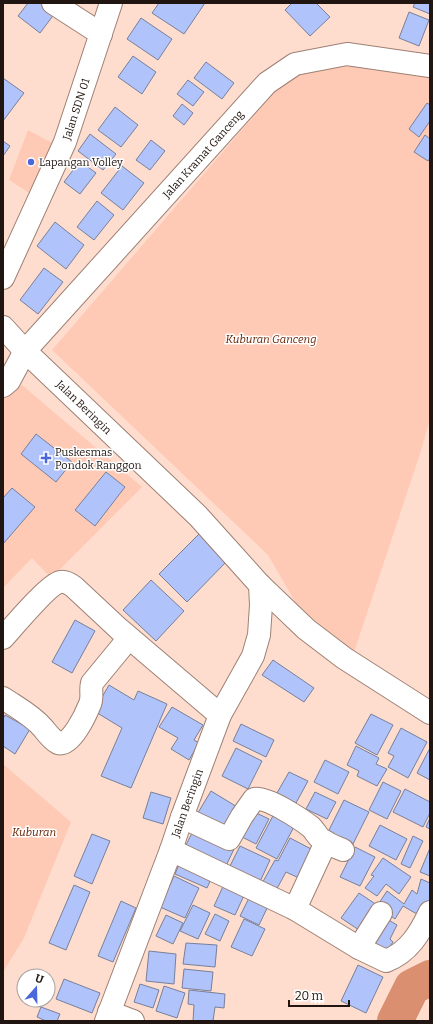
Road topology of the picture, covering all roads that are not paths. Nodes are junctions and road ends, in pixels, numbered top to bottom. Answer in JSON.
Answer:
{"nodes":[{"id":1,"x":53,"y":3,"type":"edge"},
{"id":2,"x":111,"y":3,"type":"edge"},
{"id":3,"x":101,"y":34,"type":"junction"},
{"id":4,"x":430,"y":66,"type":"edge"},
{"id":5,"x":3,"y":278,"type":"edge"},
{"id":6,"x":3,"y":328,"type":"edge"},
{"id":7,"x":24,"y":351,"type":"junction"},
{"id":8,"x":3,"y":386,"type":"edge"},
{"id":9,"x":260,"y":585,"type":"junction"},
{"id":10,"x":3,"y":638,"type":"edge"},
{"id":11,"x":128,"y":638,"type":"junction"},
{"id":12,"x":3,"y":698,"type":"edge"},
{"id":13,"x":428,"y":707,"type":"edge"},
{"id":14,"x":220,"y":715,"type":"junction"},
{"id":15,"x":182,"y":817,"type":"junction"},
{"id":16,"x":171,"y":850,"type":"junction"},
{"id":17,"x":295,"y":909,"type":"junction"},
{"id":18,"x":430,"y":912,"type":"edge"},
{"id":19,"x":381,"y":913,"type":"dead end"},
{"id":20,"x":358,"y":948,"type":"junction"},
{"id":21,"x":107,"y":1017,"type":"edge"},
{"id":22,"x":133,"y":1021,"type":"edge"}],
"edges":[{"from":1,"to":3,"type":"street"},
{"from":2,"to":3,"type":"street","name":"Jalan SDN 01"},
{"from":3,"to":5,"type":"street","name":"Jalan SDN 01"},
{"from":4,"to":7,"type":"street","name":"Jalan Kramat Ganceng"},
{"from":6,"to":7,"type":"street","name":"Jalan Beringin"},
{"from":7,"to":8,"type":"street","name":"Jalan Kramat Ganceng"},
{"from":7,"to":9,"type":"street","name":"Jalan Beringin"},
{"from":9,"to":13,"type":"street","name":"Jalan Beringin"},
{"from":9,"to":14,"type":"street","name":"Jalan Beringin"},
{"from":10,"to":11,"type":"street"},
{"from":11,"to":12,"type":"street"},
{"from":11,"to":14,"type":"street"},
{"from":14,"to":15,"type":"street","name":"Jalan Beringin"},
{"from":15,"to":16,"type":"street","name":"Jalan Beringin"},
{"from":15,"to":17,"type":"street"},
{"from":16,"to":17,"type":"street"},
{"from":16,"to":21,"type":"street","name":"Jalan Beringin"},
{"from":17,"to":20,"type":"street"},
{"from":18,"to":20,"type":"street"},
{"from":19,"to":20,"type":"street"},
{"from":21,"to":22,"type":"street"}]}
